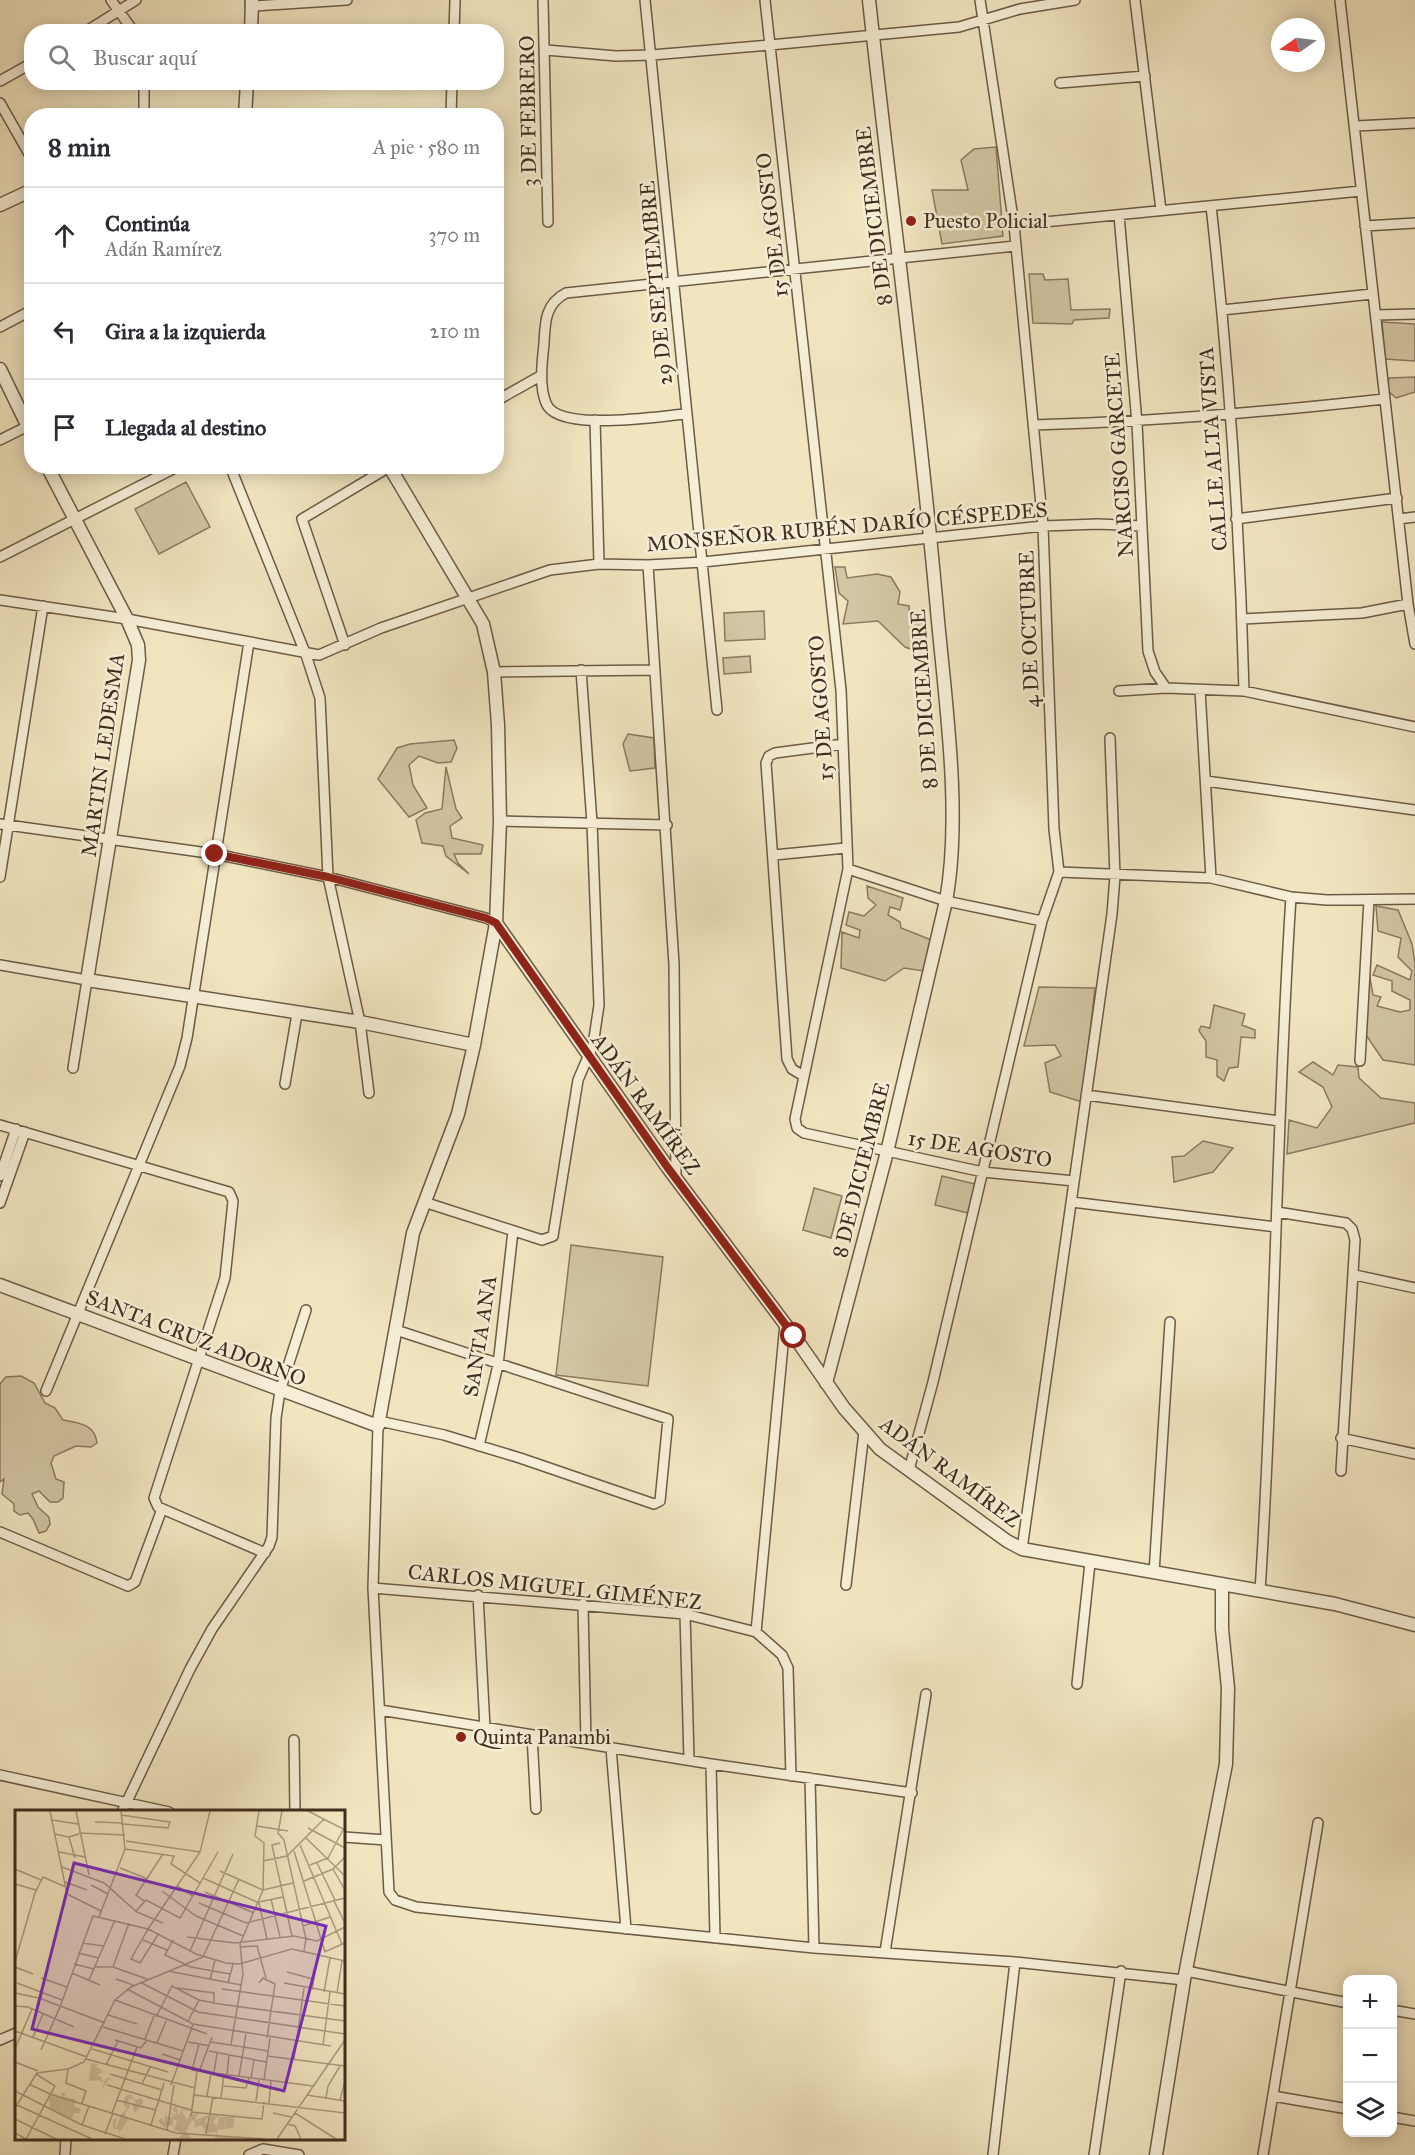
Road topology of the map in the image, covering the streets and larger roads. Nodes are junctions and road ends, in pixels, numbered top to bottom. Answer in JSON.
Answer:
{"nodes":[{"id":1,"x":111,"y":0,"type":"edge"},
{"id":2,"x":136,"y":0,"type":"edge"},
{"id":3,"x":347,"y":0,"type":"edge"},
{"id":4,"x":455,"y":0,"type":"edge"},
{"id":5,"x":543,"y":0,"type":"edge"},
{"id":6,"x":645,"y":0,"type":"edge"},
{"id":7,"x":765,"y":0,"type":"edge"},
{"id":8,"x":869,"y":0,"type":"edge"},
{"id":9,"x":980,"y":0,"type":"edge"},
{"id":10,"x":1075,"y":0,"type":"edge"},
{"id":11,"x":1136,"y":0,"type":"edge"},
{"id":12,"x":1340,"y":0,"type":"edge"},
{"id":13,"x":251,"y":2,"type":"edge"},
{"id":14,"x":120,"y":11,"type":"junction"},
{"id":15,"x":983,"y":20,"type":"junction"},
{"id":16,"x":98,"y":24,"type":"edge"},
{"id":17,"x":129,"y":24,"type":"edge"},
{"id":18,"x":251,"y":24,"type":"edge"},
{"id":19,"x":454,"y":24,"type":"edge"},
{"id":20,"x":873,"y":34,"type":"junction"},
{"id":21,"x":770,"y":45,"type":"junction"},
{"id":22,"x":546,"y":50,"type":"junction"},
{"id":23,"x":652,"y":55,"type":"junction"},
{"id":24,"x":24,"y":68,"type":"edge"},
{"id":25,"x":1145,"y":76,"type":"junction"},
{"id":26,"x":0,"y":81,"type":"edge"},
{"id":27,"x":1060,"y":83,"type":"dead end"},
{"id":28,"x":144,"y":90,"type":"edge"},
{"id":29,"x":247,"y":90,"type":"edge"},
{"id":30,"x":452,"y":90,"type":"edge"},
{"id":31,"x":0,"y":103,"type":"edge"},
{"id":32,"x":144,"y":108,"type":"edge"},
{"id":33,"x":245,"y":108,"type":"edge"},
{"id":34,"x":451,"y":108,"type":"edge"},
{"id":35,"x":1415,"y":123,"type":"edge"},
{"id":36,"x":1356,"y":126,"type":"junction"},
{"id":37,"x":24,"y":145,"type":"edge"},
{"id":38,"x":1361,"y":190,"type":"junction"},
{"id":39,"x":24,"y":194,"type":"edge"},
{"id":40,"x":0,"y":205,"type":"edge"},
{"id":41,"x":1211,"y":206,"type":"junction"},
{"id":42,"x":1161,"y":210,"type":"junction"},
{"id":43,"x":1119,"y":215,"type":"junction"},
{"id":44,"x":548,"y":222,"type":"dead end"},
{"id":45,"x":1415,"y":223,"type":"edge"},
{"id":46,"x":1014,"y":225,"type":"junction"},
{"id":47,"x":1365,"y":226,"type":"junction"},
{"id":48,"x":1015,"y":246,"type":"junction"},
{"id":49,"x":899,"y":259,"type":"junction"},
{"id":50,"x":796,"y":271,"type":"junction"},
{"id":51,"x":675,"y":281,"type":"junction"},
{"id":52,"x":1372,"y":294,"type":"junction"},
{"id":53,"x":1222,"y":310,"type":"junction"},
{"id":54,"x":24,"y":314,"type":"edge"},
{"id":55,"x":1415,"y":314,"type":"edge"},
{"id":56,"x":1376,"y":315,"type":"junction"},
{"id":57,"x":0,"y":327,"type":"edge"},
{"id":58,"x":0,"y":369,"type":"edge"},
{"id":59,"x":542,"y":375,"type":"junction"},
{"id":60,"x":504,"y":396,"type":"edge"},
{"id":61,"x":1384,"y":399,"type":"junction"},
{"id":62,"x":686,"y":414,"type":"junction"},
{"id":63,"x":24,"y":416,"type":"edge"},
{"id":64,"x":1229,"y":416,"type":"junction"},
{"id":65,"x":595,"y":420,"type":"junction"},
{"id":66,"x":1137,"y":423,"type":"junction"},
{"id":67,"x":1033,"y":425,"type":"junction"},
{"id":68,"x":24,"y":430,"type":"edge"},
{"id":69,"x":0,"y":440,"type":"edge"},
{"id":70,"x":51,"y":474,"type":"edge"},
{"id":71,"x":164,"y":474,"type":"edge"},
{"id":72,"x":233,"y":474,"type":"edge"},
{"id":73,"x":378,"y":474,"type":"edge"},
{"id":74,"x":394,"y":474,"type":"edge"},
{"id":75,"x":1396,"y":498,"type":"junction"},
{"id":76,"x":1415,"y":517,"type":"edge"},
{"id":77,"x":1236,"y":519,"type":"junction"},
{"id":78,"x":1399,"y":519,"type":"junction"},
{"id":79,"x":74,"y":522,"type":"junction"},
{"id":80,"x":1043,"y":525,"type":"junction"},
{"id":81,"x":1142,"y":526,"type":"junction"},
{"id":82,"x":931,"y":538,"type":"junction"},
{"id":83,"x":826,"y":549,"type":"junction"},
{"id":84,"x":0,"y":558,"type":"edge"},
{"id":85,"x":703,"y":562,"type":"junction"},
{"id":86,"x":598,"y":564,"type":"junction"},
{"id":87,"x":648,"y":565,"type":"junction"},
{"id":88,"x":0,"y":600,"type":"edge"},
{"id":89,"x":471,"y":600,"type":"junction"},
{"id":90,"x":1408,"y":604,"type":"junction"},
{"id":91,"x":43,"y":606,"type":"junction"},
{"id":92,"x":127,"y":619,"type":"junction"},
{"id":93,"x":1242,"y":619,"type":"junction"},
{"id":94,"x":1414,"y":630,"type":"edge"},
{"id":95,"x":249,"y":642,"type":"junction"},
{"id":96,"x":1415,"y":644,"type":"edge"},
{"id":97,"x":345,"y":645,"type":"junction"},
{"id":98,"x":306,"y":655,"type":"junction"},
{"id":99,"x":581,"y":670,"type":"junction"},
{"id":100,"x":655,"y":670,"type":"junction"},
{"id":101,"x":494,"y":672,"type":"junction"},
{"id":102,"x":1166,"y":688,"type":"junction"},
{"id":103,"x":1200,"y":690,"type":"junction"},
{"id":104,"x":1119,"y":691,"type":"dead end"},
{"id":105,"x":1244,"y":691,"type":"junction"},
{"id":106,"x":717,"y":710,"type":"dead end"},
{"id":107,"x":1415,"y":727,"type":"edge"},
{"id":108,"x":1110,"y":738,"type":"dead end"},
{"id":109,"x":843,"y":744,"type":"junction"},
{"id":110,"x":1206,"y":781,"type":"junction"},
{"id":111,"x":1415,"y":810,"type":"edge"},
{"id":112,"x":500,"y":821,"type":"junction"},
{"id":113,"x":592,"y":823,"type":"junction"},
{"id":114,"x":5,"y":825,"type":"edge"},
{"id":115,"x":667,"y":825,"type":"junction"},
{"id":116,"x":110,"y":841,"type":"junction"},
{"id":117,"x":846,"y":848,"type":"junction"},
{"id":118,"x":215,"y":854,"type":"junction"},
{"id":119,"x":774,"y":855,"type":"junction"},
{"id":120,"x":848,"y":869,"type":"junction"},
{"id":121,"x":1059,"y":872,"type":"junction"},
{"id":122,"x":1115,"y":876,"type":"junction"},
{"id":123,"x":0,"y":877,"type":"edge"},
{"id":124,"x":328,"y":877,"type":"junction"},
{"id":125,"x":1211,"y":878,"type":"junction"},
{"id":126,"x":1291,"y":897,"type":"junction"},
{"id":127,"x":1415,"y":899,"type":"edge"},
{"id":128,"x":1369,"y":900,"type":"junction"},
{"id":129,"x":946,"y":901,"type":"junction"},
{"id":130,"x":1042,"y":921,"type":"junction"},
{"id":131,"x":496,"y":923,"type":"junction"},
{"id":132,"x":0,"y":965,"type":"edge"},
{"id":133,"x":87,"y":980,"type":"junction"},
{"id":134,"x":192,"y":998,"type":"junction"},
{"id":135,"x":297,"y":1014,"type":"junction"},
{"id":136,"x":360,"y":1022,"type":"junction"},
{"id":137,"x":474,"y":1045,"type":"junction"},
{"id":138,"x":589,"y":1058,"type":"junction"},
{"id":139,"x":1360,"y":1061,"type":"dead end"},
{"id":140,"x":73,"y":1068,"type":"dead end"},
{"id":141,"x":802,"y":1075,"type":"junction"},
{"id":142,"x":285,"y":1084,"type":"dead end"},
{"id":143,"x":369,"y":1093,"type":"dead end"},
{"id":144,"x":1086,"y":1095,"type":"junction"},
{"id":145,"x":1280,"y":1121,"type":"junction"},
{"id":146,"x":0,"y":1125,"type":"edge"},
{"id":147,"x":21,"y":1131,"type":"junction"},
{"id":148,"x":886,"y":1152,"type":"junction"},
{"id":149,"x":140,"y":1167,"type":"junction"},
{"id":150,"x":982,"y":1172,"type":"junction"},
{"id":151,"x":0,"y":1176,"type":"edge"},
{"id":152,"x":676,"y":1179,"type":"junction"},
{"id":153,"x":1074,"y":1181,"type":"junction"},
{"id":154,"x":424,"y":1202,"type":"junction"},
{"id":155,"x":1072,"y":1202,"type":"junction"},
{"id":156,"x":0,"y":1203,"type":"edge"},
{"id":157,"x":1277,"y":1212,"type":"junction"},
{"id":158,"x":1276,"y":1227,"type":"junction"},
{"id":159,"x":513,"y":1231,"type":"junction"},
{"id":160,"x":1355,"y":1275,"type":"junction"},
{"id":161,"x":0,"y":1285,"type":"edge"},
{"id":162,"x":1415,"y":1288,"type":"edge"},
{"id":163,"x":306,"y":1310,"type":"dead end"},
{"id":164,"x":79,"y":1314,"type":"junction"},
{"id":165,"x":1170,"y":1322,"type":"dead end"},
{"id":166,"x":785,"y":1324,"type":"junction"},
{"id":167,"x":396,"y":1330,"type":"junction"},
{"id":168,"x":198,"y":1357,"type":"junction"},
{"id":169,"x":498,"y":1365,"type":"junction"},
{"id":170,"x":826,"y":1383,"type":"junction"},
{"id":171,"x":280,"y":1391,"type":"junction"},
{"id":172,"x":46,"y":1392,"type":"dead end"},
{"id":173,"x":379,"y":1424,"type":"junction"},
{"id":174,"x":864,"y":1432,"type":"junction"},
{"id":175,"x":1341,"y":1438,"type":"junction"},
{"id":176,"x":479,"y":1446,"type":"junction"},
{"id":177,"x":1415,"y":1454,"type":"edge"},
{"id":178,"x":909,"y":1470,"type":"junction"},
{"id":179,"x":1341,"y":1471,"type":"dead end"},
{"id":180,"x":162,"y":1509,"type":"junction"},
{"id":181,"x":0,"y":1532,"type":"edge"},
{"id":182,"x":1022,"y":1549,"type":"junction"},
{"id":183,"x":265,"y":1553,"type":"junction"},
{"id":184,"x":1090,"y":1563,"type":"junction"},
{"id":185,"x":1154,"y":1574,"type":"junction"},
{"id":186,"x":1222,"y":1584,"type":"junction"},
{"id":187,"x":846,"y":1585,"type":"dead end"},
{"id":188,"x":373,"y":1588,"type":"junction"},
{"id":189,"x":1260,"y":1591,"type":"junction"},
{"id":190,"x":478,"y":1595,"type":"junction"},
{"id":191,"x":583,"y":1604,"type":"junction"},
{"id":192,"x":685,"y":1614,"type":"junction"},
{"id":193,"x":1415,"y":1625,"type":"edge"},
{"id":194,"x":756,"y":1632,"type":"junction"},
{"id":195,"x":1077,"y":1684,"type":"dead end"},
{"id":196,"x":926,"y":1694,"type":"dead end"},
{"id":197,"x":380,"y":1710,"type":"junction"},
{"id":198,"x":485,"y":1728,"type":"junction"},
{"id":199,"x":532,"y":1735,"type":"junction"},
{"id":200,"x":294,"y":1740,"type":"dead end"},
{"id":201,"x":586,"y":1743,"type":"junction"},
{"id":202,"x":611,"y":1748,"type":"junction"},
{"id":203,"x":689,"y":1759,"type":"junction"},
{"id":204,"x":711,"y":1764,"type":"junction"},
{"id":205,"x":0,"y":1775,"type":"edge"},
{"id":206,"x":791,"y":1776,"type":"junction"},
{"id":207,"x":810,"y":1778,"type":"junction"},
{"id":208,"x":912,"y":1793,"type":"junction"},
{"id":209,"x":124,"y":1808,"type":"edge"},
{"id":210,"x":536,"y":1809,"type":"dead end"},
{"id":211,"x":146,"y":1810,"type":"edge"},
{"id":212,"x":295,"y":1810,"type":"edge"},
{"id":213,"x":1318,"y":1823,"type":"dead end"},
{"id":214,"x":345,"y":1837,"type":"edge"},
{"id":215,"x":386,"y":1840,"type":"junction"},
{"id":216,"x":626,"y":1929,"type":"junction"},
{"id":217,"x":715,"y":1938,"type":"junction"},
{"id":218,"x":814,"y":1948,"type":"junction"},
{"id":219,"x":885,"y":1952,"type":"junction"},
{"id":220,"x":1015,"y":1962,"type":"junction"},
{"id":221,"x":1121,"y":1971,"type":"junction"},
{"id":222,"x":1185,"y":1976,"type":"junction"},
{"id":223,"x":1289,"y":1992,"type":"junction"},
{"id":224,"x":1343,"y":2002,"type":"edge"},
{"id":225,"x":1397,"y":2011,"type":"edge"},
{"id":226,"x":1415,"y":2014,"type":"edge"},
{"id":227,"x":15,"y":2033,"type":"edge"},
{"id":228,"x":0,"y":2040,"type":"edge"},
{"id":229,"x":1273,"y":2096,"type":"junction"},
{"id":230,"x":1343,"y":2108,"type":"edge"},
{"id":231,"x":1397,"y":2118,"type":"edge"},
{"id":232,"x":1415,"y":2121,"type":"edge"},
{"id":233,"x":66,"y":2140,"type":"edge"},
{"id":234,"x":177,"y":2140,"type":"edge"},
{"id":235,"x":267,"y":2140,"type":"edge"},
{"id":236,"x":263,"y":2149,"type":"junction"},
{"id":237,"x":65,"y":2155,"type":"edge"},
{"id":238,"x":173,"y":2155,"type":"edge"},
{"id":239,"x":249,"y":2155,"type":"edge"},
{"id":240,"x":299,"y":2155,"type":"edge"},
{"id":241,"x":993,"y":2155,"type":"edge"},
{"id":242,"x":1094,"y":2155,"type":"edge"},
{"id":243,"x":1156,"y":2155,"type":"edge"},
{"id":244,"x":1263,"y":2155,"type":"edge"}],
"edges":[{"from":1,"to":14,"type":"street"},
{"from":2,"to":14,"type":"street"},
{"from":3,"to":13,"type":"street"},
{"from":4,"to":19,"type":"street"},
{"from":5,"to":22,"type":"street","name":"3 DE FEBRERO"},
{"from":6,"to":23,"type":"street","name":"29 DE SEPTIEMBRE"},
{"from":7,"to":21,"type":"street","name":"15 DE AGOSTO"},
{"from":8,"to":20,"type":"street","name":"8 DE DICIEMBRE"},
{"from":9,"to":15,"type":"street","name":"4 DE OCTUBRE"},
{"from":10,"to":15,"type":"street"},
{"from":11,"to":25,"type":"street"},
{"from":12,"to":36,"type":"street"},
{"from":13,"to":18,"type":"street"},
{"from":14,"to":16,"type":"street"},
{"from":14,"to":17,"type":"street"},
{"from":15,"to":20,"type":"street"},
{"from":15,"to":46,"type":"street","name":"4 DE OCTUBRE"},
{"from":20,"to":21,"type":"street"},
{"from":20,"to":49,"type":"street","name":"8 DE DICIEMBRE"},
{"from":21,"to":23,"type":"street"},
{"from":21,"to":50,"type":"street","name":"15 DE AGOSTO"},
{"from":22,"to":23,"type":"street"},
{"from":22,"to":44,"type":"street","name":"3 DE FEBRERO"},
{"from":23,"to":51,"type":"street","name":"29 DE SEPTIEMBRE"},
{"from":24,"to":26,"type":"street"},
{"from":25,"to":27,"type":"street"},
{"from":25,"to":42,"type":"street"},
{"from":28,"to":32,"type":"street"},
{"from":29,"to":33,"type":"street"},
{"from":30,"to":34,"type":"street"},
{"from":31,"to":37,"type":"street"},
{"from":35,"to":36,"type":"street"},
{"from":36,"to":38,"type":"street"},
{"from":38,"to":41,"type":"street"},
{"from":38,"to":47,"type":"street"},
{"from":39,"to":40,"type":"street"},
{"from":41,"to":42,"type":"street"},
{"from":41,"to":53,"type":"street","name":"CALLE ALTA VISTA"},
{"from":42,"to":43,"type":"street"},
{"from":43,"to":46,"type":"street"},
{"from":43,"to":66,"type":"street","name":"NARCISO GARCETE"},
{"from":45,"to":47,"type":"street"},
{"from":46,"to":48,"type":"street","name":"4 DE OCTUBRE"},
{"from":47,"to":52,"type":"street"},
{"from":48,"to":49,"type":"street"},
{"from":48,"to":67,"type":"street","name":"4 DE OCTUBRE"},
{"from":49,"to":50,"type":"street"},
{"from":49,"to":82,"type":"street","name":"8 DE DICIEMBRE"},
{"from":50,"to":51,"type":"street"},
{"from":50,"to":83,"type":"street","name":"15 DE AGOSTO"},
{"from":51,"to":59,"type":"street"},
{"from":51,"to":62,"type":"street","name":"29 DE SEPTIEMBRE"},
{"from":52,"to":53,"type":"street"},
{"from":52,"to":56,"type":"street"},
{"from":53,"to":64,"type":"street","name":"CALLE ALTA VISTA"},
{"from":54,"to":57,"type":"street"},
{"from":55,"to":56,"type":"street"},
{"from":56,"to":61,"type":"street"},
{"from":58,"to":63,"type":"street"},
{"from":59,"to":60,"type":"street"},
{"from":59,"to":65,"type":"street"},
{"from":61,"to":64,"type":"street"},
{"from":61,"to":75,"type":"street"},
{"from":62,"to":65,"type":"street"},
{"from":62,"to":85,"type":"street","name":"29 DE SEPTIEMBRE"},
{"from":64,"to":66,"type":"street"},
{"from":64,"to":77,"type":"street","name":"CALLE ALTA VISTA"},
{"from":65,"to":86,"type":"street"},
{"from":66,"to":67,"type":"street"},
{"from":66,"to":81,"type":"street","name":"NARCISO GARCETE"},
{"from":67,"to":80,"type":"street","name":"4 DE OCTUBRE"},
{"from":68,"to":69,"type":"street"},
{"from":70,"to":79,"type":"street","name":"MARTIN LEDESMA"},
{"from":71,"to":79,"type":"street"},
{"from":72,"to":98,"type":"street"},
{"from":73,"to":97,"type":"street"},
{"from":74,"to":89,"type":"street"},
{"from":75,"to":77,"type":"street"},
{"from":75,"to":78,"type":"street"},
{"from":76,"to":78,"type":"street"},
{"from":77,"to":93,"type":"street","name":"CALLE ALTA VISTA"},
{"from":78,"to":90,"type":"street"},
{"from":79,"to":84,"type":"street"},
{"from":79,"to":92,"type":"street","name":"MARTIN LEDESMA"},
{"from":80,"to":81,"type":"street","name":"MONSEÑOR RUBÉN DARÍO CÉSPEDES"},
{"from":80,"to":82,"type":"street","name":"MONSEÑOR RUBÉN DARÍO CÉSPEDES"},
{"from":80,"to":121,"type":"street","name":"4 DE OCTUBRE"},
{"from":81,"to":102,"type":"street","name":"NARCISO GARCETE"},
{"from":82,"to":83,"type":"street","name":"MONSEÑOR RUBÉN DARÍO CÉSPEDES"},
{"from":82,"to":129,"type":"street","name":"8 DE DICIEMBRE"},
{"from":83,"to":85,"type":"street","name":"MONSEÑOR RUBÉN DARÍO CÉSPEDES"},
{"from":83,"to":109,"type":"street","name":"15 DE AGOSTO"},
{"from":85,"to":87,"type":"street","name":"MONSEÑOR RUBÉN DARÍO CÉSPEDES"},
{"from":85,"to":106,"type":"street","name":"29 DE SEPTIEMBRE"},
{"from":86,"to":87,"type":"street","name":"MONSEÑOR RUBÉN DARÍO CÉSPEDES"},
{"from":86,"to":89,"type":"street","name":"MONSEÑOR RUBÉN DARÍO CÉSPEDES"},
{"from":87,"to":100,"type":"street"},
{"from":88,"to":91,"type":"street","name":"MONSEÑOR RUBÉN DARÍO CÉSPEDES"},
{"from":89,"to":97,"type":"street","name":"MONSEÑOR RUBÉN DARÍO CÉSPEDES"},
{"from":89,"to":101,"type":"street"},
{"from":90,"to":93,"type":"street"},
{"from":90,"to":94,"type":"street"},
{"from":91,"to":92,"type":"street","name":"MONSEÑOR RUBÉN DARÍO CÉSPEDES"},
{"from":91,"to":114,"type":"street"},
{"from":92,"to":95,"type":"street","name":"MONSEÑOR RUBÉN DARÍO CÉSPEDES"},
{"from":92,"to":116,"type":"street","name":"MARTIN LEDESMA"},
{"from":93,"to":105,"type":"street","name":"CALLE ALTA VISTA"},
{"from":94,"to":96,"type":"street"},
{"from":95,"to":98,"type":"street","name":"MONSEÑOR RUBÉN DARÍO CÉSPEDES"},
{"from":95,"to":118,"type":"street"},
{"from":97,"to":98,"type":"street","name":"MONSEÑOR RUBÉN DARÍO CÉSPEDES"},
{"from":98,"to":124,"type":"street"},
{"from":99,"to":100,"type":"street"},
{"from":99,"to":101,"type":"street"},
{"from":99,"to":113,"type":"street"},
{"from":100,"to":115,"type":"street"},
{"from":101,"to":112,"type":"street"},
{"from":102,"to":103,"type":"street"},
{"from":102,"to":104,"type":"street"},
{"from":103,"to":105,"type":"street"},
{"from":103,"to":110,"type":"street"},
{"from":105,"to":107,"type":"street"},
{"from":108,"to":122,"type":"street"},
{"from":109,"to":117,"type":"street","name":"15 DE AGOSTO"},
{"from":109,"to":119,"type":"street"},
{"from":110,"to":111,"type":"street"},
{"from":110,"to":125,"type":"street"},
{"from":112,"to":113,"type":"street"},
{"from":112,"to":131,"type":"street"},
{"from":113,"to":115,"type":"street"},
{"from":113,"to":138,"type":"street"},
{"from":114,"to":116,"type":"street"},
{"from":114,"to":123,"type":"street"},
{"from":115,"to":152,"type":"street"},
{"from":116,"to":118,"type":"street"},
{"from":116,"to":133,"type":"street","name":"MARTIN LEDESMA"},
{"from":117,"to":119,"type":"street"},
{"from":117,"to":120,"type":"street","name":"15 DE AGOSTO"},
{"from":118,"to":124,"type":"street"},
{"from":118,"to":134,"type":"street"},
{"from":119,"to":141,"type":"street"},
{"from":120,"to":129,"type":"street"},
{"from":120,"to":141,"type":"street","name":"15 DE AGOSTO"},
{"from":121,"to":122,"type":"street"},
{"from":121,"to":130,"type":"street","name":"4 DE OCTUBRE"},
{"from":122,"to":125,"type":"street"},
{"from":122,"to":144,"type":"street"},
{"from":124,"to":131,"type":"street"},
{"from":124,"to":136,"type":"street"},
{"from":125,"to":126,"type":"street"},
{"from":126,"to":128,"type":"street"},
{"from":126,"to":145,"type":"street"},
{"from":127,"to":128,"type":"street"},
{"from":128,"to":139,"type":"street"},
{"from":129,"to":130,"type":"street"},
{"from":129,"to":148,"type":"street","name":"8 DE DICIEMBRE"},
{"from":130,"to":150,"type":"street","name":"4 DE OCTUBRE"},
{"from":131,"to":137,"type":"street"},
{"from":131,"to":138,"type":"street","name":"ADÁN RAMÍREZ"},
{"from":132,"to":133,"type":"street"},
{"from":133,"to":134,"type":"street"},
{"from":133,"to":140,"type":"street","name":"MARTIN LEDESMA"},
{"from":134,"to":135,"type":"street"},
{"from":134,"to":149,"type":"street"},
{"from":135,"to":136,"type":"street"},
{"from":135,"to":142,"type":"street"},
{"from":136,"to":137,"type":"street"},
{"from":136,"to":143,"type":"street"},
{"from":137,"to":154,"type":"street"},
{"from":138,"to":152,"type":"street","name":"ADÁN RAMÍREZ"},
{"from":138,"to":159,"type":"street"},
{"from":141,"to":148,"type":"street","name":"15 DE AGOSTO"},
{"from":144,"to":145,"type":"street"},
{"from":144,"to":153,"type":"street"},
{"from":145,"to":157,"type":"street"},
{"from":146,"to":147,"type":"street"},
{"from":147,"to":149,"type":"street"},
{"from":147,"to":151,"type":"street"},
{"from":147,"to":156,"type":"street"},
{"from":148,"to":150,"type":"street","name":"15 DE AGOSTO"},
{"from":148,"to":170,"type":"street","name":"8 DE DICIEMBRE"},
{"from":149,"to":164,"type":"street"},
{"from":149,"to":168,"type":"street"},
{"from":150,"to":153,"type":"street","name":"15 DE AGOSTO"},
{"from":150,"to":178,"type":"street","name":"4 DE OCTUBRE"},
{"from":152,"to":166,"type":"street","name":"ADÁN RAMÍREZ"},
{"from":153,"to":155,"type":"street"},
{"from":154,"to":159,"type":"street"},
{"from":154,"to":167,"type":"street"},
{"from":155,"to":158,"type":"street"},
{"from":155,"to":182,"type":"street"},
{"from":157,"to":158,"type":"street"},
{"from":157,"to":160,"type":"street"},
{"from":158,"to":189,"type":"street"},
{"from":159,"to":169,"type":"street","name":"SANTA ANA"},
{"from":160,"to":162,"type":"street"},
{"from":160,"to":175,"type":"street"},
{"from":161,"to":164,"type":"street","name":"SANTA CRUZ ADORNO"},
{"from":163,"to":171,"type":"street"},
{"from":164,"to":168,"type":"street","name":"SANTA CRUZ ADORNO"},
{"from":164,"to":172,"type":"street"},
{"from":165,"to":185,"type":"street"},
{"from":166,"to":170,"type":"street","name":"ADÁN RAMÍREZ"},
{"from":166,"to":194,"type":"street"},
{"from":167,"to":169,"type":"street"},
{"from":167,"to":173,"type":"street"},
{"from":168,"to":171,"type":"street","name":"SANTA CRUZ ADORNO"},
{"from":168,"to":180,"type":"street"},
{"from":169,"to":176,"type":"street","name":"SANTA ANA"},
{"from":169,"to":176,"type":"street"},
{"from":170,"to":174,"type":"street","name":"ADÁN RAMÍREZ"},
{"from":171,"to":173,"type":"street","name":"SANTA CRUZ ADORNO"},
{"from":171,"to":183,"type":"street"},
{"from":173,"to":176,"type":"street"},
{"from":173,"to":188,"type":"street"},
{"from":174,"to":178,"type":"street","name":"ADÁN RAMÍREZ"},
{"from":174,"to":187,"type":"street"},
{"from":175,"to":177,"type":"street"},
{"from":175,"to":179,"type":"street"},
{"from":178,"to":182,"type":"street","name":"ADÁN RAMÍREZ"},
{"from":180,"to":181,"type":"street"},
{"from":180,"to":183,"type":"street"},
{"from":182,"to":184,"type":"street","name":"ADÁN RAMÍREZ"},
{"from":183,"to":209,"type":"street"},
{"from":184,"to":185,"type":"street","name":"ADÁN RAMÍREZ"},
{"from":184,"to":195,"type":"street"},
{"from":185,"to":186,"type":"street","name":"ADÁN RAMÍREZ"},
{"from":186,"to":189,"type":"street","name":"ADÁN RAMÍREZ"},
{"from":186,"to":222,"type":"street"},
{"from":188,"to":190,"type":"street","name":"CARLOS MIGUEL GIMÉNEZ"},
{"from":188,"to":197,"type":"street"},
{"from":189,"to":193,"type":"street","name":"ADÁN RAMÍREZ"},
{"from":190,"to":191,"type":"street","name":"CARLOS MIGUEL GIMÉNEZ"},
{"from":190,"to":198,"type":"street"},
{"from":191,"to":192,"type":"street","name":"CARLOS MIGUEL GIMÉNEZ"},
{"from":191,"to":201,"type":"street"},
{"from":192,"to":194,"type":"street","name":"CARLOS MIGUEL GIMÉNEZ"},
{"from":192,"to":203,"type":"street"},
{"from":194,"to":206,"type":"street","name":"CARLOS MIGUEL GIMÉNEZ"},
{"from":196,"to":208,"type":"street"},
{"from":197,"to":198,"type":"street"},
{"from":197,"to":215,"type":"street"},
{"from":198,"to":199,"type":"street"},
{"from":199,"to":201,"type":"street"},
{"from":199,"to":210,"type":"street"},
{"from":200,"to":212,"type":"street"},
{"from":201,"to":202,"type":"street"},
{"from":202,"to":203,"type":"street"},
{"from":202,"to":216,"type":"street"},
{"from":203,"to":204,"type":"street"},
{"from":204,"to":206,"type":"street"},
{"from":204,"to":217,"type":"street"},
{"from":205,"to":209,"type":"street"},
{"from":206,"to":207,"type":"street"},
{"from":207,"to":208,"type":"street"},
{"from":207,"to":218,"type":"street"},
{"from":208,"to":219,"type":"street"},
{"from":209,"to":211,"type":"street"},
{"from":213,"to":223,"type":"street"},
{"from":214,"to":215,"type":"street"},
{"from":215,"to":216,"type":"street"},
{"from":216,"to":217,"type":"street"},
{"from":217,"to":218,"type":"street"},
{"from":218,"to":219,"type":"street"},
{"from":219,"to":220,"type":"street"},
{"from":220,"to":221,"type":"street"},
{"from":220,"to":241,"type":"street"},
{"from":221,"to":222,"type":"street"},
{"from":221,"to":242,"type":"street"},
{"from":222,"to":223,"type":"street"},
{"from":222,"to":243,"type":"street"},
{"from":223,"to":224,"type":"street"},
{"from":223,"to":229,"type":"street"},
{"from":225,"to":226,"type":"street"},
{"from":227,"to":228,"type":"street"},
{"from":229,"to":230,"type":"street"},
{"from":229,"to":244,"type":"street"},
{"from":231,"to":232,"type":"street"},
{"from":233,"to":237,"type":"street"},
{"from":234,"to":238,"type":"street"},
{"from":235,"to":236,"type":"street"},
{"from":236,"to":239,"type":"street"},
{"from":236,"to":240,"type":"street"}]}
